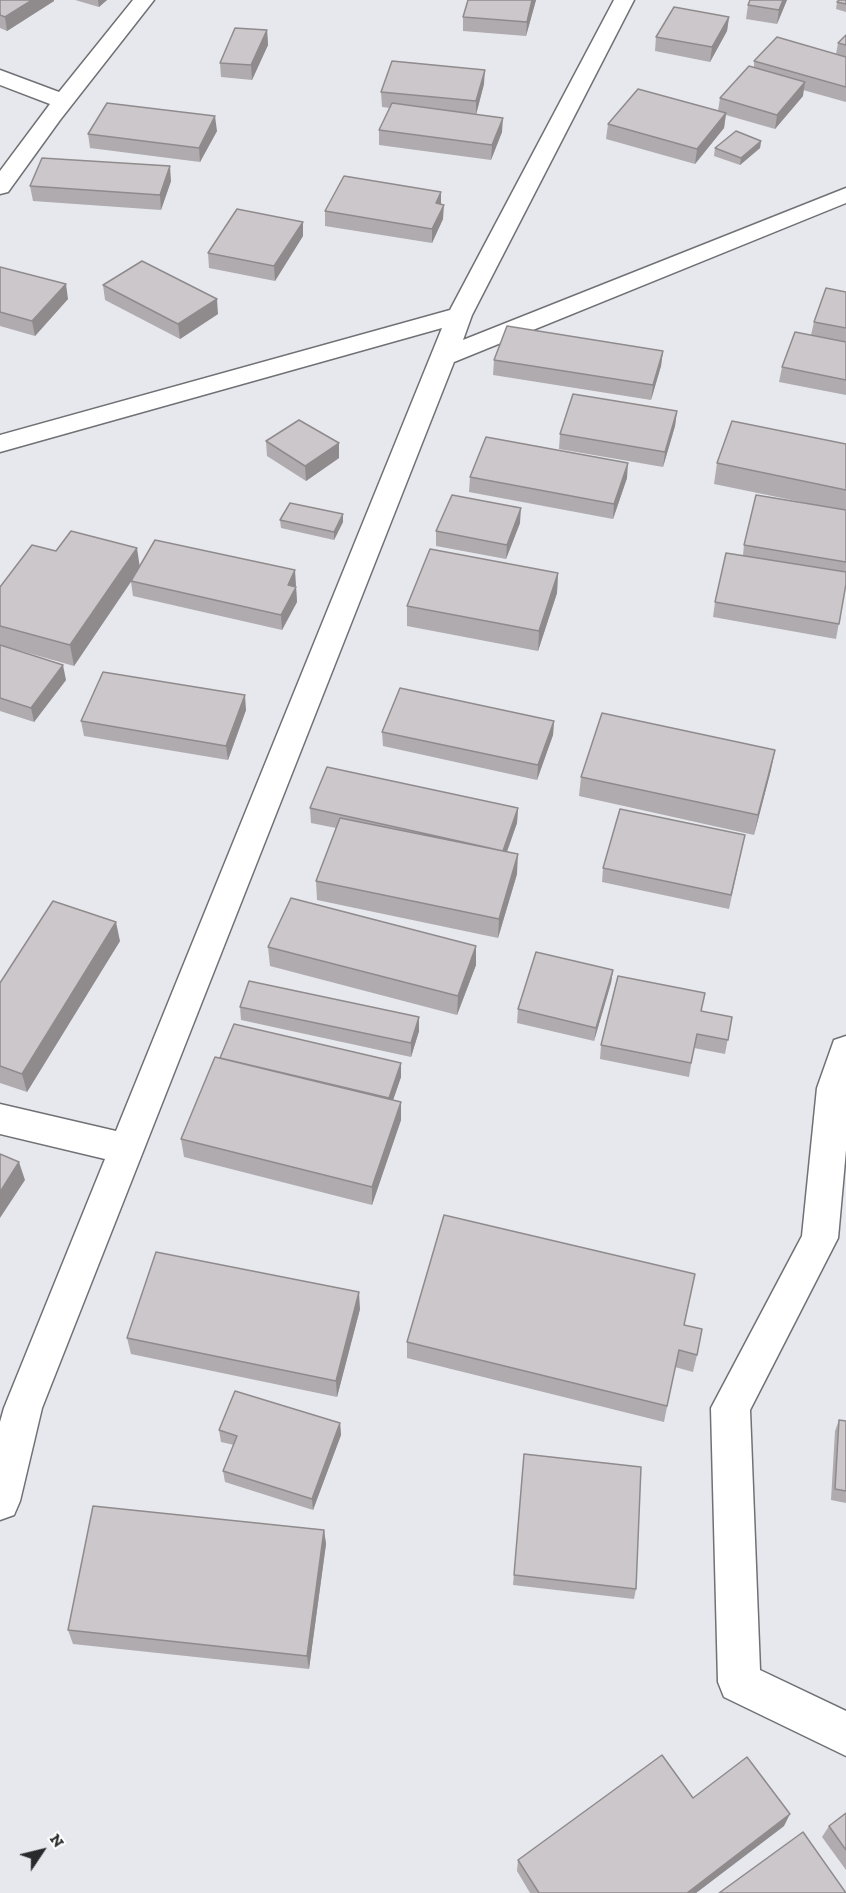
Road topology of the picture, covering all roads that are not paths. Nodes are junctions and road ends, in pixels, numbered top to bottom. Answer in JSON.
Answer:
{"nodes":[{"id":1,"x":144,"y":0,"type":"edge"},
{"id":2,"x":624,"y":0,"type":"edge"},
{"id":3,"x":0,"y":77,"type":"edge"},
{"id":4,"x":63,"y":101,"type":"junction"},
{"id":5,"x":0,"y":187,"type":"edge"},
{"id":6,"x":846,"y":195,"type":"edge"},
{"id":7,"x":460,"y":315,"type":"junction"},
{"id":8,"x":443,"y":357,"type":"junction"},
{"id":9,"x":0,"y":444,"type":"edge"},
{"id":10,"x":846,"y":1050,"type":"edge"},
{"id":11,"x":0,"y":1119,"type":"edge"},
{"id":12,"x":126,"y":1149,"type":"junction"},
{"id":13,"x":0,"y":1501,"type":"edge"},
{"id":14,"x":846,"y":1734,"type":"edge"}],
"edges":[{"from":1,"to":4,"type":"street"},
{"from":2,"to":7,"type":"street"},
{"from":3,"to":4,"type":"street"},
{"from":4,"to":5,"type":"street"},
{"from":6,"to":8,"type":"street"},
{"from":7,"to":8,"type":"street"},
{"from":7,"to":9,"type":"street"},
{"from":8,"to":12,"type":"street"},
{"from":10,"to":14,"type":"street"},
{"from":11,"to":12,"type":"street"},
{"from":12,"to":13,"type":"street"}]}
